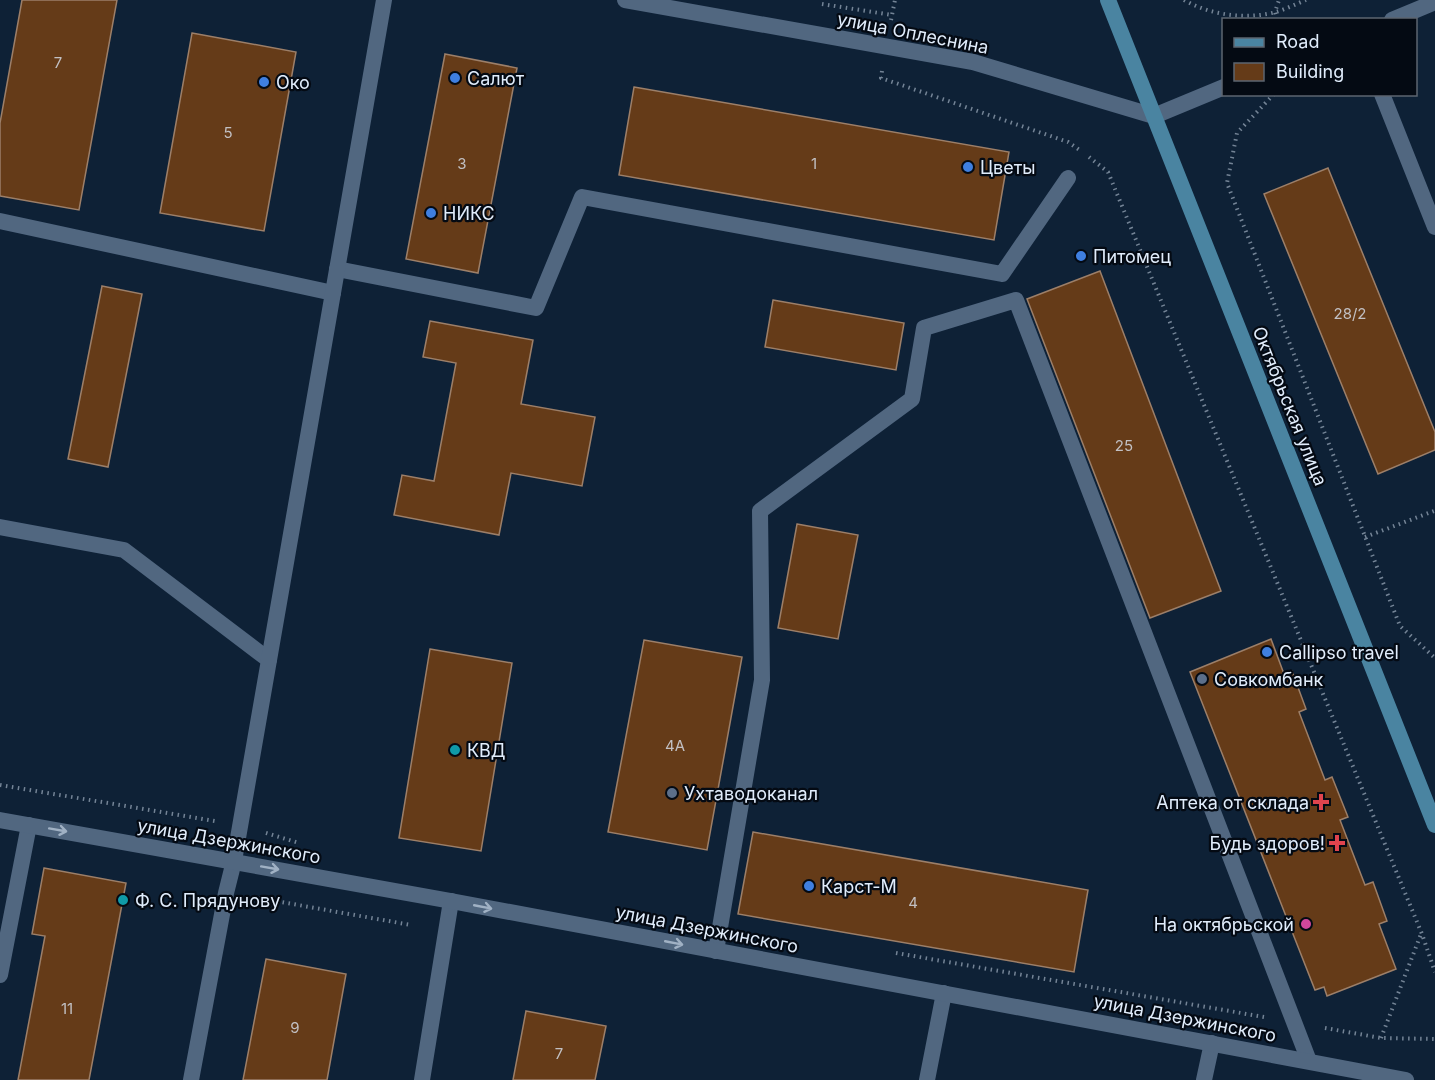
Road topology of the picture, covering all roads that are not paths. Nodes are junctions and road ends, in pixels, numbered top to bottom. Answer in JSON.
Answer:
{"nodes":[{"id":1,"x":384,"y":0,"type":"edge"},
{"id":2,"x":625,"y":0,"type":"edge"},
{"id":3,"x":1108,"y":0,"type":"edge"},
{"id":4,"x":1435,"y":2,"type":"edge"},
{"id":5,"x":1397,"y":18,"type":"edge"},
{"id":6,"x":1222,"y":88,"type":"edge"},
{"id":7,"x":1383,"y":96,"type":"edge"},
{"id":8,"x":1154,"y":116,"type":"junction"},
{"id":9,"x":1068,"y":178,"type":"dead end"},
{"id":10,"x":0,"y":221,"type":"edge"},
{"id":11,"x":1435,"y":227,"type":"edge"},
{"id":12,"x":337,"y":270,"type":"junction"},
{"id":13,"x":333,"y":293,"type":"junction"},
{"id":14,"x":0,"y":527,"type":"edge"},
{"id":15,"x":269,"y":660,"type":"junction"},
{"id":16,"x":1433,"y":815,"type":"edge"},
{"id":17,"x":0,"y":820,"type":"edge"},
{"id":18,"x":29,"y":825,"type":"junction"},
{"id":19,"x":234,"y":861,"type":"junction"},
{"id":20,"x":452,"y":901,"type":"junction"},
{"id":21,"x":716,"y":951,"type":"junction"},
{"id":22,"x":0,"y":975,"type":"edge"},
{"id":23,"x":944,"y":993,"type":"junction"},
{"id":24,"x":1212,"y":1043,"type":"junction"},
{"id":25,"x":1309,"y":1061,"type":"junction"},
{"id":26,"x":191,"y":1080,"type":"edge"},
{"id":27,"x":422,"y":1080,"type":"edge"},
{"id":28,"x":927,"y":1080,"type":"edge"},
{"id":29,"x":1204,"y":1080,"type":"edge"},
{"id":30,"x":1406,"y":1080,"type":"edge"}],
"edges":[{"from":1,"to":12,"type":"street"},
{"from":2,"to":8,"type":"street","name":"улица Оплеснина"},
{"from":3,"to":8,"type":"main road","name":"Октябрьская улица"},
{"from":4,"to":5,"type":"street"},
{"from":6,"to":8,"type":"street"},
{"from":7,"to":11,"type":"street"},
{"from":8,"to":16,"type":"main road","name":"Октябрьская улица"},
{"from":9,"to":12,"type":"street"},
{"from":10,"to":13,"type":"street"},
{"from":12,"to":13,"type":"street"},
{"from":13,"to":15,"type":"street"},
{"from":14,"to":15,"type":"street"},
{"from":15,"to":19,"type":"street"},
{"from":17,"to":18,"type":"street","name":"улица Дзержинского"},
{"from":18,"to":19,"type":"street","name":"улица Дзержинского","one_way":true},
{"from":18,"to":22,"type":"street"},
{"from":19,"to":20,"type":"street","name":"улица Дзержинского","one_way":true},
{"from":19,"to":26,"type":"street"},
{"from":20,"to":21,"type":"street","name":"улица Дзержинского","one_way":true},
{"from":20,"to":27,"type":"street"},
{"from":21,"to":23,"type":"street","name":"улица Дзержинского"},
{"from":21,"to":25,"type":"street"},
{"from":23,"to":24,"type":"street","name":"улица Дзержинского"},
{"from":23,"to":28,"type":"street"},
{"from":24,"to":25,"type":"street","name":"улица Дзержинского"},
{"from":24,"to":29,"type":"street"},
{"from":25,"to":30,"type":"street","name":"улица Дзержинского"}]}
